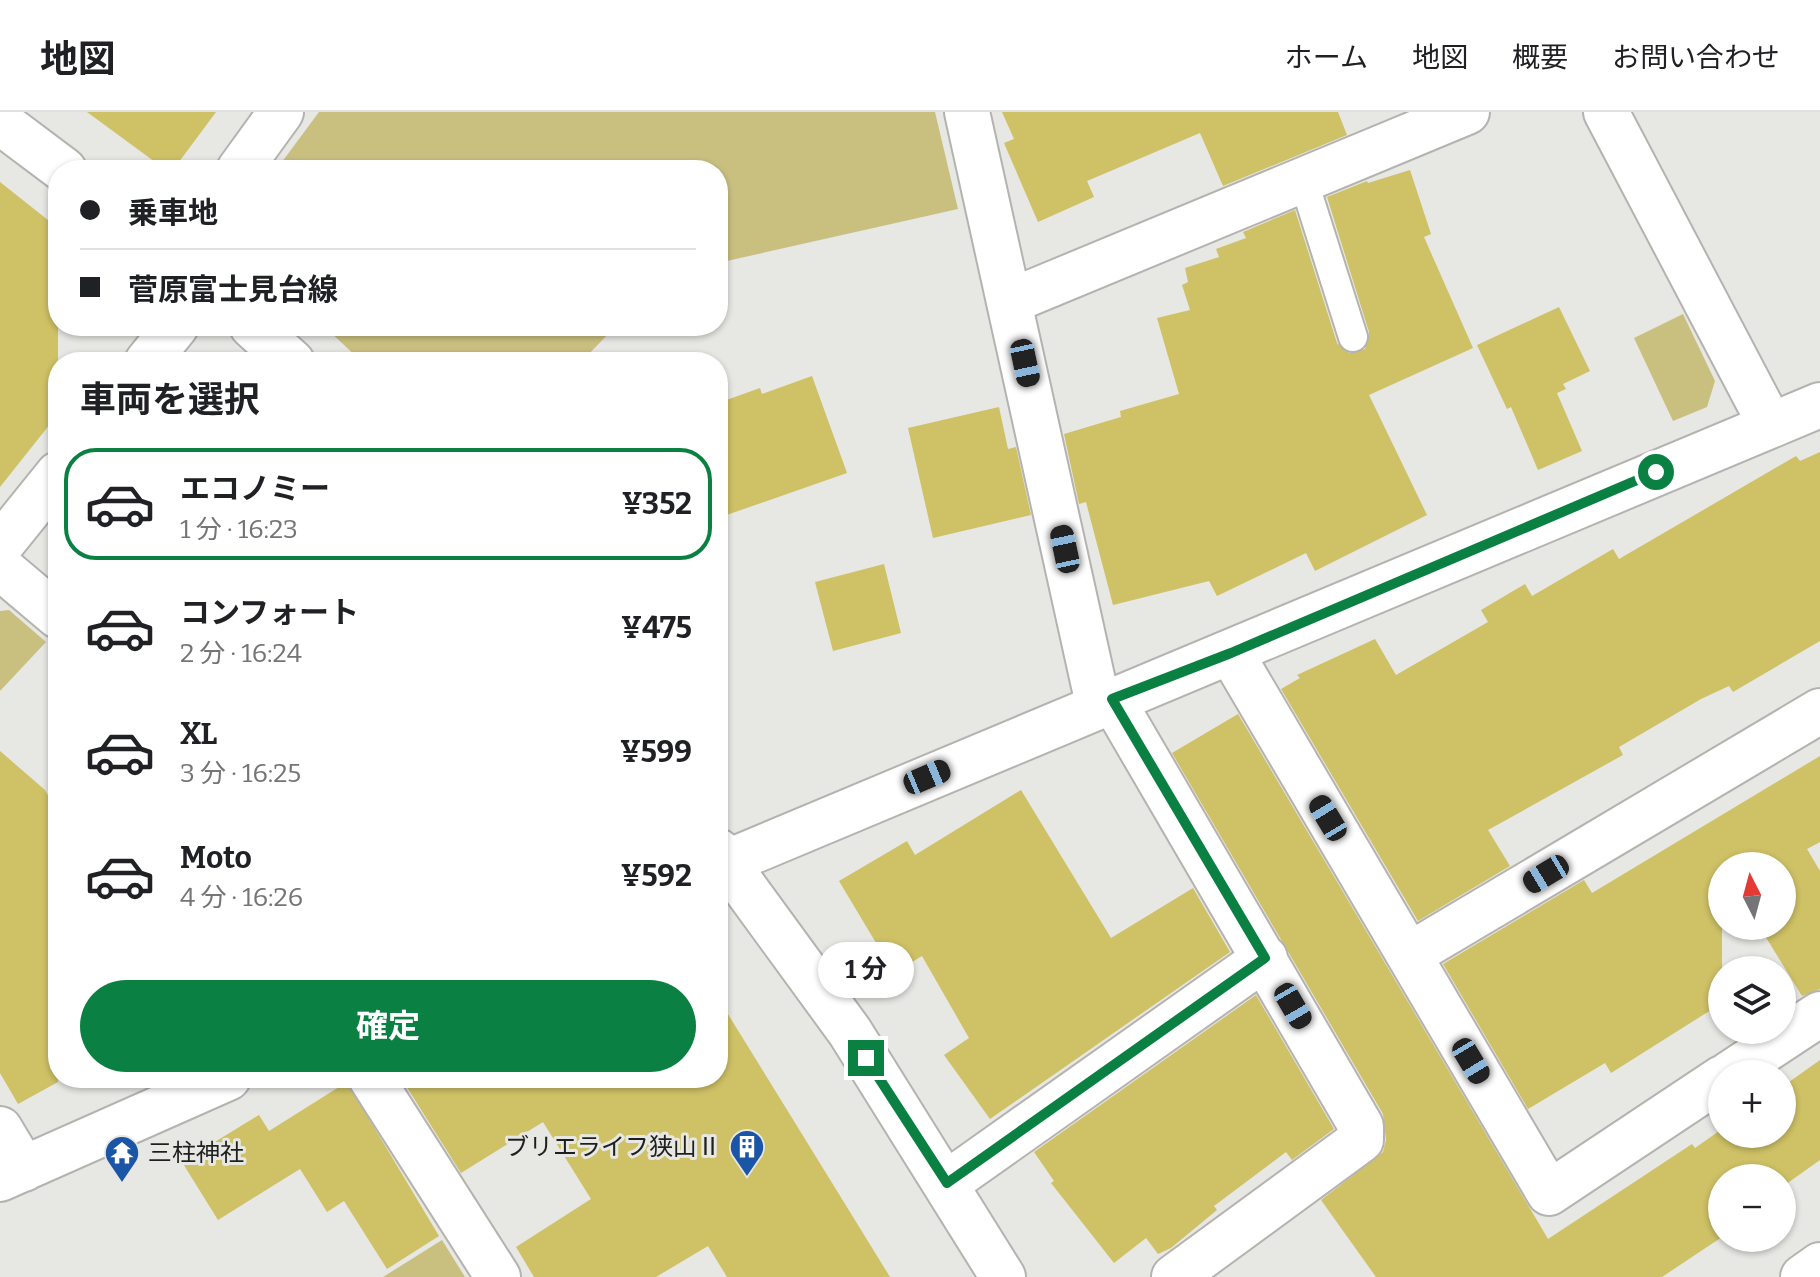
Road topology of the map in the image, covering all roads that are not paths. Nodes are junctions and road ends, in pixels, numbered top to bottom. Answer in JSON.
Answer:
{"nodes":[{"id":1,"x":281,"y":112,"type":"edge"},
{"id":2,"x":967,"y":112,"type":"edge"},
{"id":3,"x":1467,"y":112,"type":"edge"},
{"id":4,"x":1606,"y":112,"type":"edge"},
{"id":5,"x":0,"y":122,"type":"edge"},
{"id":6,"x":51,"y":160,"type":"edge"},
{"id":7,"x":246,"y":160,"type":"edge"},
{"id":8,"x":1304,"y":182,"type":"junction"},
{"id":9,"x":1011,"y":301,"type":"junction"},
{"id":10,"x":168,"y":336,"type":"edge"},
{"id":11,"x":263,"y":336,"type":"edge"},
{"id":12,"x":1353,"y":337,"type":"dead end"},
{"id":13,"x":155,"y":352,"type":"edge"},
{"id":14,"x":281,"y":352,"type":"edge"},
{"id":15,"x":1820,"y":405,"type":"edge"},
{"id":16,"x":1770,"y":424,"type":"junction"},
{"id":17,"x":48,"y":486,"type":"edge"},
{"id":18,"x":0,"y":546,"type":"edge"},
{"id":19,"x":0,"y":567,"type":"edge"},
{"id":20,"x":48,"y":608,"type":"edge"},
{"id":21,"x":1231,"y":653,"type":"junction"},
{"id":22,"x":1105,"y":702,"type":"junction"},
{"id":23,"x":1820,"y":711,"type":"edge"},
{"id":24,"x":728,"y":857,"type":"edge"},
{"id":25,"x":728,"y":869,"type":"edge"},
{"id":26,"x":1409,"y":955,"type":"junction"},
{"id":27,"x":1265,"y":958,"type":"junction"},
{"id":28,"x":1820,"y":1014,"type":"edge"},
{"id":29,"x":1750,"y":1060,"type":"edge"},
{"id":30,"x":1708,"y":1087,"type":"edge"},
{"id":31,"x":206,"y":1088,"type":"edge"},
{"id":32,"x":377,"y":1088,"type":"edge"},
{"id":33,"x":0,"y":1129,"type":"edge"},
{"id":34,"x":12,"y":1174,"type":"edge"},
{"id":35,"x":947,"y":1183,"type":"junction"},
{"id":36,"x":1820,"y":1265,"type":"edge"},
{"id":37,"x":498,"y":1277,"type":"edge"},
{"id":38,"x":1003,"y":1277,"type":"edge"},
{"id":39,"x":1174,"y":1277,"type":"edge"},
{"id":40,"x":1803,"y":1277,"type":"edge"}],
"edges":[{"from":1,"to":7,"type":"street"},
{"from":2,"to":9,"type":"street"},
{"from":3,"to":8,"type":"street"},
{"from":4,"to":16,"type":"street"},
{"from":5,"to":6,"type":"street"},
{"from":8,"to":9,"type":"street"},
{"from":8,"to":12,"type":"lane"},
{"from":9,"to":22,"type":"street"},
{"from":10,"to":13,"type":"street"},
{"from":11,"to":14,"type":"street"},
{"from":15,"to":16,"type":"street"},
{"from":16,"to":21,"type":"street"},
{"from":17,"to":18,"type":"street"},
{"from":19,"to":20,"type":"street"},
{"from":21,"to":22,"type":"street"},
{"from":21,"to":26,"type":"street"},
{"from":22,"to":24,"type":"street"},
{"from":22,"to":27,"type":"street"},
{"from":23,"to":26,"type":"street"},
{"from":25,"to":35,"type":"street"},
{"from":26,"to":30,"type":"street"},
{"from":27,"to":35,"type":"street"},
{"from":27,"to":39,"type":"street"},
{"from":28,"to":29,"type":"street"},
{"from":31,"to":34,"type":"street"},
{"from":32,"to":37,"type":"street"},
{"from":33,"to":34,"type":"street"},
{"from":35,"to":38,"type":"street"},
{"from":36,"to":40,"type":"street"}]}
